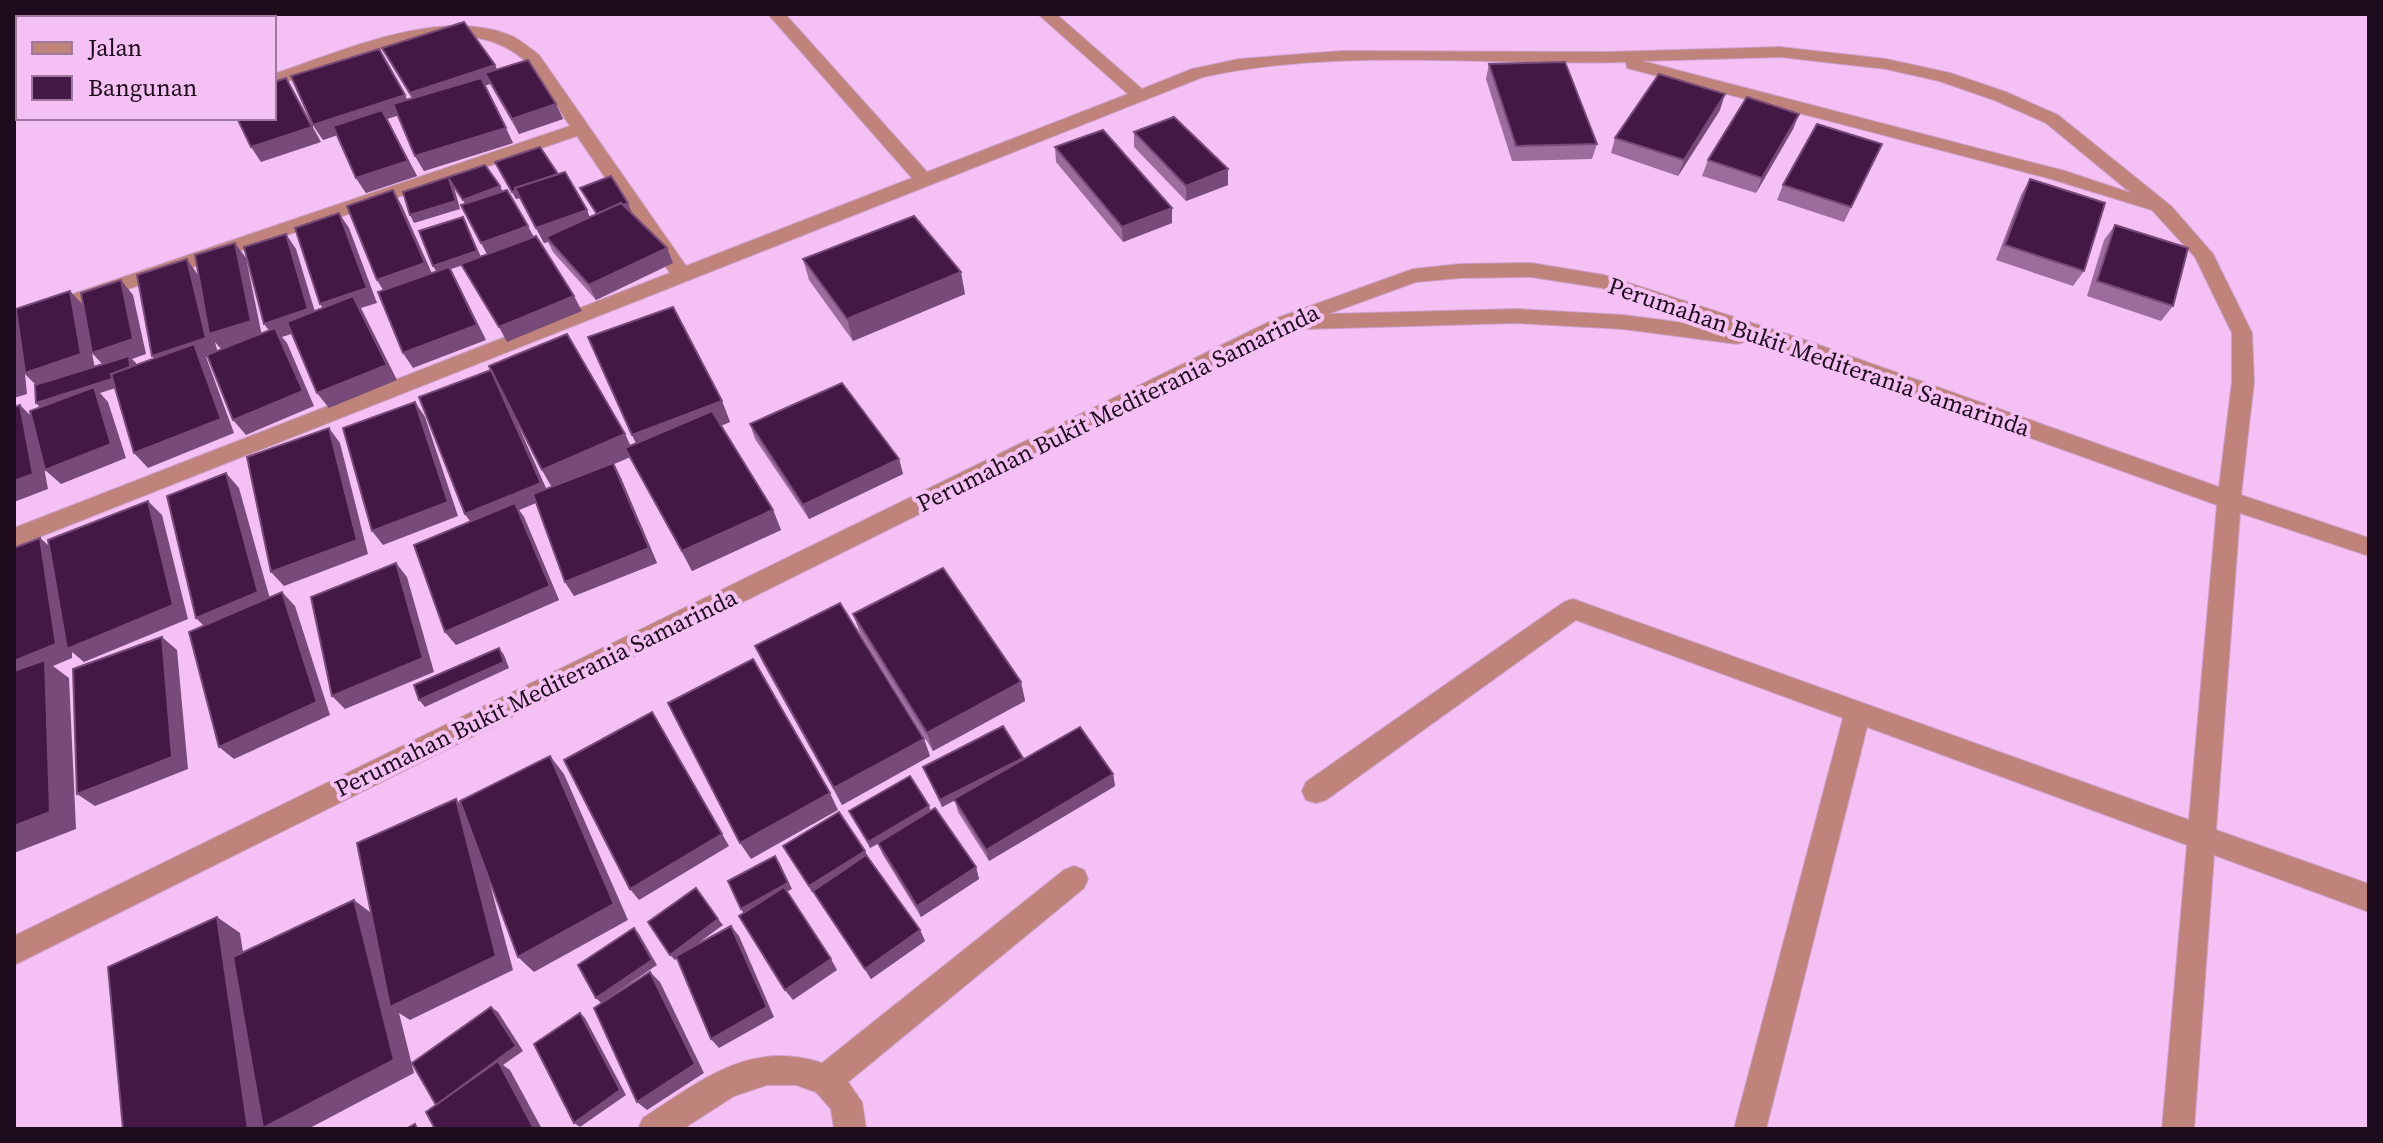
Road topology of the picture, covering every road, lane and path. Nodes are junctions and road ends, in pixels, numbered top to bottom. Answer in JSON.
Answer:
{"nodes":[{"id":1,"x":776,"y":14,"type":"edge"},
{"id":2,"x":1046,"y":14,"type":"edge"},
{"id":3,"x":1608,"y":57,"type":"junction"},
{"id":4,"x":276,"y":79,"type":"edge"},
{"id":5,"x":1140,"y":96,"type":"junction"},
{"id":6,"x":580,"y":129,"type":"junction"},
{"id":7,"x":925,"y":181,"type":"junction"},
{"id":8,"x":2164,"y":210,"type":"junction"},
{"id":9,"x":682,"y":275,"type":"junction"},
{"id":10,"x":14,"y":321,"type":"edge"},
{"id":11,"x":1284,"y":323,"type":"junction"},
{"id":12,"x":1795,"y":344,"type":"junction"},
{"id":13,"x":2229,"y":500,"type":"junction"},
{"id":14,"x":14,"y":538,"type":"edge"},
{"id":15,"x":2369,"y":547,"type":"edge"},
{"id":16,"x":1858,"y":710,"type":"junction"},
{"id":17,"x":1316,"y":791,"type":"dead end"},
{"id":18,"x":2204,"y":837,"type":"junction"},
{"id":19,"x":1074,"y":879,"type":"dead end"},
{"id":20,"x":2369,"y":898,"type":"edge"},
{"id":21,"x":14,"y":951,"type":"edge"},
{"id":22,"x":826,"y":1080,"type":"junction"},
{"id":23,"x":654,"y":1129,"type":"edge"},
{"id":24,"x":850,"y":1129,"type":"edge"},
{"id":25,"x":1750,"y":1129,"type":"edge"},
{"id":26,"x":2178,"y":1129,"type":"edge"}],
"edges":[{"from":1,"to":7,"type":"street"},
{"from":2,"to":5,"type":"street"},
{"from":3,"to":5,"type":"street"},
{"from":3,"to":8,"type":"street"},
{"from":3,"to":8,"type":"street"},
{"from":4,"to":6,"type":"street"},
{"from":5,"to":7,"type":"street"},
{"from":6,"to":9,"type":"street"},
{"from":6,"to":10,"type":"street"},
{"from":7,"to":9,"type":"street"},
{"from":8,"to":13,"type":"street"},
{"from":9,"to":14,"type":"street"},
{"from":11,"to":12,"type":"street"},
{"from":11,"to":12,"type":"street","name":"Perumahan Bukit Mediterania Samarinda"},
{"from":11,"to":21,"type":"street","name":"Perumahan Bukit Mediterania Samarinda"},
{"from":12,"to":13,"type":"street","name":"Perumahan Bukit Mediterania Samarinda"},
{"from":13,"to":15,"type":"street","name":"Perumahan Bukit Mediterania Samarinda"},
{"from":13,"to":18,"type":"street"},
{"from":16,"to":17,"type":"street"},
{"from":16,"to":18,"type":"street"},
{"from":16,"to":25,"type":"street"},
{"from":18,"to":20,"type":"street"},
{"from":18,"to":26,"type":"street"},
{"from":19,"to":22,"type":"street"},
{"from":22,"to":23,"type":"street"},
{"from":22,"to":24,"type":"street"}]}
